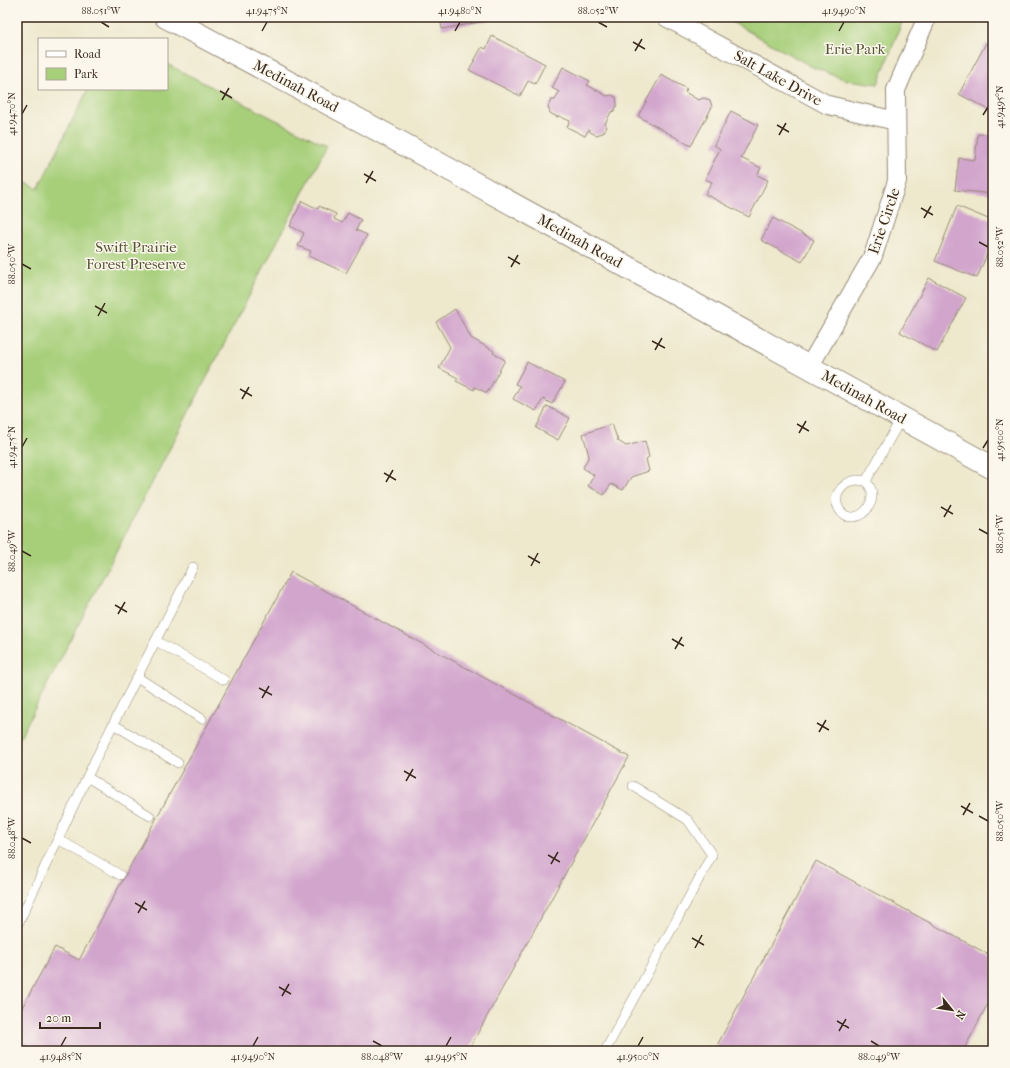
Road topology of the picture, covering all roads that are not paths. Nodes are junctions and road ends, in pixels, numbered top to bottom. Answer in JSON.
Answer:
{"nodes":[{"id":1,"x":166,"y":17,"type":"edge"},
{"id":2,"x":666,"y":17,"type":"edge"},
{"id":3,"x":927,"y":17,"type":"edge"},
{"id":4,"x":896,"y":121,"type":"junction"},
{"id":5,"x":809,"y":367,"type":"junction"},
{"id":6,"x":902,"y":417,"type":"junction"},
{"id":7,"x":993,"y":468,"type":"edge"},
{"id":8,"x":866,"y":481,"type":"junction"},
{"id":9,"x":193,"y":567,"type":"dead end"},
{"id":10,"x":156,"y":640,"type":"junction"},
{"id":11,"x":137,"y":677,"type":"junction"},
{"id":12,"x":224,"y":680,"type":"dead end"},
{"id":13,"x":202,"y":718,"type":"dead end"},
{"id":14,"x":113,"y":724,"type":"junction"},
{"id":15,"x":178,"y":763,"type":"dead end"},
{"id":16,"x":87,"y":777,"type":"junction"},
{"id":17,"x":633,"y":786,"type":"dead end"},
{"id":18,"x":150,"y":816,"type":"dead end"},
{"id":19,"x":58,"y":839,"type":"junction"},
{"id":20,"x":120,"y":875,"type":"dead end"},
{"id":21,"x":17,"y":926,"type":"edge"},
{"id":22,"x":605,"y":1051,"type":"edge"}],
"edges":[{"from":1,"to":5,"type":"street","name":"Medinah Road"},
{"from":2,"to":4,"type":"street","name":"Salt Lake Drive"},
{"from":3,"to":4,"type":"street","name":"Erie Circle"},
{"from":4,"to":5,"type":"street","name":"Erie Circle"},
{"from":5,"to":6,"type":"street","name":"Medinah Road"},
{"from":6,"to":7,"type":"street","name":"Medinah Road"},
{"from":6,"to":8,"type":"lane"},
{"from":8,"to":8,"type":"lane"},
{"from":9,"to":10,"type":"lane"},
{"from":10,"to":11,"type":"lane"},
{"from":10,"to":12,"type":"lane"},
{"from":11,"to":13,"type":"lane"},
{"from":11,"to":14,"type":"lane"},
{"from":14,"to":15,"type":"lane"},
{"from":14,"to":16,"type":"lane"},
{"from":16,"to":18,"type":"lane"},
{"from":16,"to":19,"type":"lane"},
{"from":17,"to":22,"type":"lane"},
{"from":19,"to":20,"type":"lane"},
{"from":19,"to":21,"type":"lane"}]}
